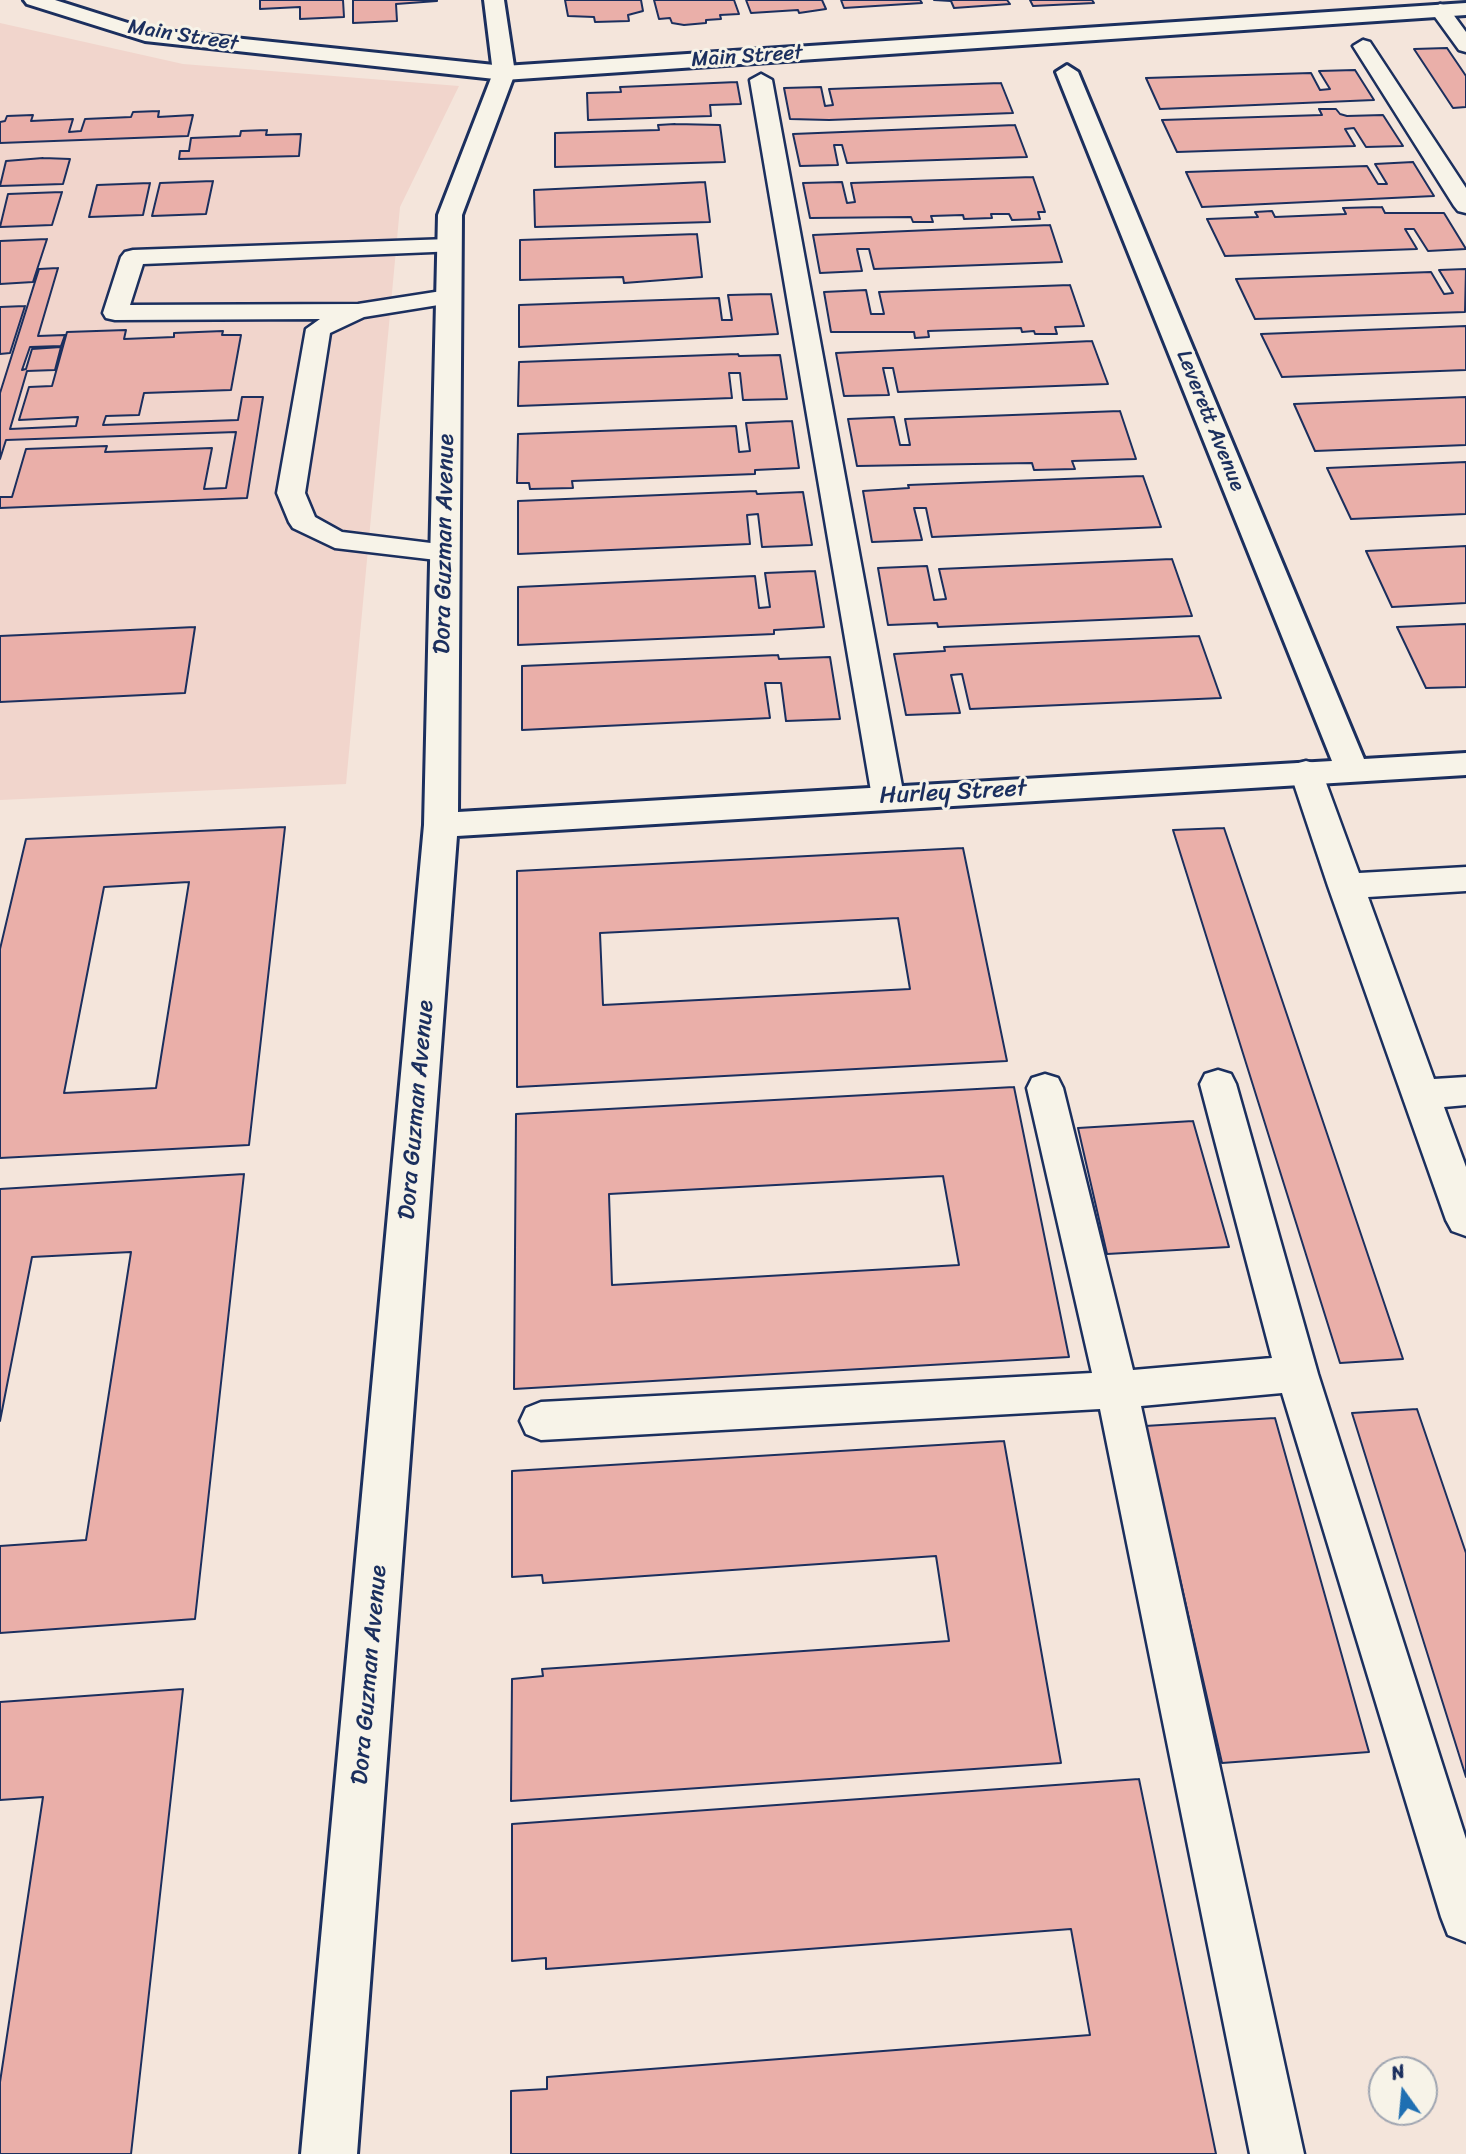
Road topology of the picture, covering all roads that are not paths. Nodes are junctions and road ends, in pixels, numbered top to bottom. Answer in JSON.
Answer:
{"nodes":[{"id":1,"x":34,"y":0,"type":"edge"},
{"id":2,"x":494,"y":0,"type":"edge"},
{"id":3,"x":1466,"y":9,"type":"edge"},
{"id":4,"x":1440,"y":10,"type":"junction"},
{"id":5,"x":1363,"y":46,"type":"dead end"},
{"id":6,"x":1466,"y":46,"type":"edge"},
{"id":7,"x":1067,"y":72,"type":"dead end"},
{"id":8,"x":504,"y":73,"type":"junction"},
{"id":9,"x":761,"y":80,"type":"dead end"},
{"id":10,"x":1466,"y":206,"type":"edge"},
{"id":11,"x":449,"y":246,"type":"junction"},
{"id":12,"x":448,"y":297,"type":"junction"},
{"id":13,"x":358,"y":311,"type":"junction"},
{"id":14,"x":445,"y":552,"type":"junction"},
{"id":15,"x":1466,"y":764,"type":"edge"},
{"id":16,"x":1352,"y":769,"type":"junction"},
{"id":17,"x":1306,"y":772,"type":"junction"},
{"id":18,"x":888,"y":797,"type":"junction"},
{"id":19,"x":441,"y":825,"type":"junction"},
{"id":20,"x":1466,"y":879,"type":"edge"},
{"id":21,"x":1345,"y":886,"type":"junction"},
{"id":22,"x":1217,"y":1084,"type":"dead end"},
{"id":23,"x":1045,"y":1088,"type":"dead end"},
{"id":24,"x":1466,"y":1091,"type":"edge"},
{"id":25,"x":1421,"y":1094,"type":"junction"},
{"id":26,"x":1466,"y":1220,"type":"edge"},
{"id":27,"x":1297,"y":1374,"type":"junction"},
{"id":28,"x":1117,"y":1390,"type":"junction"},
{"id":29,"x":541,"y":1420,"type":"dead end"},
{"id":30,"x":1466,"y":1917,"type":"edge"},
{"id":31,"x":329,"y":2154,"type":"edge"},
{"id":32,"x":1277,"y":2154,"type":"edge"}],
"edges":[{"from":1,"to":8,"type":"street","name":"Main Street"},
{"from":2,"to":8,"type":"street"},
{"from":3,"to":4,"type":"street","name":"Main Street"},
{"from":4,"to":6,"type":"lane"},
{"from":4,"to":8,"type":"street","name":"Main Street"},
{"from":5,"to":10,"type":"lane"},
{"from":7,"to":16,"type":"street","name":"Leverett Avenue"},
{"from":8,"to":11,"type":"street","name":"Dora Guzman Avenue"},
{"from":9,"to":18,"type":"lane"},
{"from":11,"to":12,"type":"street","name":"Dora Guzman Avenue"},
{"from":11,"to":13,"type":"lane"},
{"from":12,"to":13,"type":"lane"},
{"from":12,"to":14,"type":"street","name":"Dora Guzman Avenue"},
{"from":13,"to":14,"type":"lane"},
{"from":14,"to":19,"type":"street","name":"Dora Guzman Avenue"},
{"from":15,"to":16,"type":"street","name":"Hurley Street"},
{"from":16,"to":17,"type":"street","name":"Hurley Street"},
{"from":17,"to":18,"type":"street","name":"Hurley Street"},
{"from":17,"to":21,"type":"lane"},
{"from":18,"to":19,"type":"street","name":"Hurley Street"},
{"from":19,"to":31,"type":"street","name":"Dora Guzman Avenue"},
{"from":20,"to":21,"type":"lane"},
{"from":21,"to":25,"type":"lane"},
{"from":22,"to":27,"type":"lane"},
{"from":23,"to":28,"type":"lane"},
{"from":24,"to":25,"type":"lane"},
{"from":25,"to":26,"type":"lane"},
{"from":27,"to":28,"type":"lane"},
{"from":27,"to":30,"type":"lane"},
{"from":28,"to":29,"type":"lane"},
{"from":28,"to":32,"type":"lane"}]}
